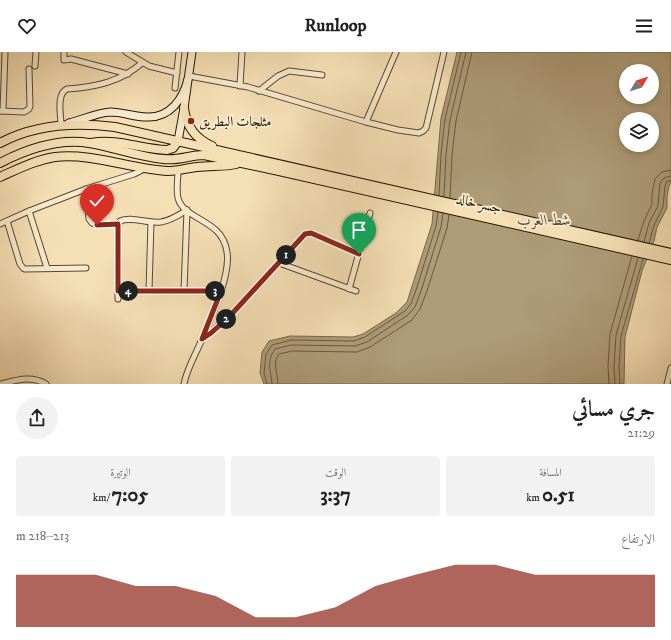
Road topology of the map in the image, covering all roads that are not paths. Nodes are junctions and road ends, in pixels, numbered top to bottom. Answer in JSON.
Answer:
{"nodes":[{"id":1,"x":5,"y":52,"type":"edge"},
{"id":2,"x":36,"y":52,"type":"edge"},
{"id":3,"x":64,"y":52,"type":"edge"},
{"id":4,"x":126,"y":52,"type":"edge"},
{"id":5,"x":179,"y":52,"type":"edge"},
{"id":6,"x":192,"y":52,"type":"edge"},
{"id":7,"x":242,"y":52,"type":"edge"},
{"id":8,"x":396,"y":52,"type":"edge"},
{"id":9,"x":444,"y":52,"type":"edge"},
{"id":10,"x":142,"y":63,"type":"junction"},
{"id":11,"x":35,"y":66,"type":"dead end"},
{"id":12,"x":29,"y":69,"type":"dead end"},
{"id":13,"x":177,"y":73,"type":"junction"},
{"id":14,"x":128,"y":74,"type":"junction"},
{"id":15,"x":322,"y":75,"type":"dead end"},
{"id":16,"x":188,"y":77,"type":"junction"},
{"id":17,"x":240,"y":86,"type":"junction"},
{"id":18,"x":175,"y":88,"type":"dead end"},
{"id":19,"x":259,"y":90,"type":"junction"},
{"id":20,"x":184,"y":108,"type":"junction"},
{"id":21,"x":1,"y":111,"type":"edge"},
{"id":22,"x":366,"y":122,"type":"junction"},
{"id":23,"x":62,"y":125,"type":"junction"},
{"id":24,"x":178,"y":141,"type":"junction"},
{"id":25,"x":0,"y":142,"type":"edge"},
{"id":26,"x":88,"y":143,"type":"junction"},
{"id":27,"x":228,"y":153,"type":"junction"},
{"id":28,"x":0,"y":163,"type":"edge"},
{"id":29,"x":240,"y":163,"type":"junction"},
{"id":30,"x":278,"y":167,"type":"junction"},
{"id":31,"x":146,"y":168,"type":"junction"},
{"id":32,"x":178,"y":171,"type":"junction"},
{"id":33,"x":0,"y":177,"type":"edge"},
{"id":34,"x":86,"y":189,"type":"junction"},
{"id":35,"x":375,"y":189,"type":"junction"},
{"id":36,"x":187,"y":210,"type":"junction"},
{"id":37,"x":29,"y":211,"type":"junction"},
{"id":38,"x":370,"y":213,"type":"dead end"},
{"id":39,"x":7,"y":221,"type":"junction"},
{"id":40,"x":151,"y":222,"type":"junction"},
{"id":41,"x":0,"y":224,"type":"edge"},
{"id":42,"x":118,"y":224,"type":"junction"},
{"id":43,"x":671,"y":253,"type":"edge"},
{"id":44,"x":359,"y":254,"type":"junction"},
{"id":45,"x":671,"y":260,"type":"edge"},
{"id":46,"x":279,"y":263,"type":"junction"},
{"id":47,"x":46,"y":268,"type":"junction"},
{"id":48,"x":86,"y":268,"type":"dead end"},
{"id":49,"x":349,"y":289,"type":"junction"},
{"id":50,"x":118,"y":291,"type":"junction"},
{"id":51,"x":149,"y":291,"type":"junction"},
{"id":52,"x":184,"y":291,"type":"junction"},
{"id":53,"x":221,"y":291,"type":"junction"},
{"id":54,"x":356,"y":291,"type":"dead end"},
{"id":55,"x":118,"y":299,"type":"dead end"},
{"id":56,"x":202,"y":339,"type":"junction"},
{"id":57,"x":671,"y":369,"type":"edge"},
{"id":58,"x":1,"y":384,"type":"edge"},
{"id":59,"x":46,"y":384,"type":"edge"},
{"id":60,"x":184,"y":384,"type":"edge"},
{"id":61,"x":667,"y":384,"type":"edge"}],
"edges":[{"from":1,"to":21,"type":"street"},
{"from":2,"to":11,"type":"street"},
{"from":3,"to":14,"type":"street"},
{"from":4,"to":10,"type":"street"},
{"from":5,"to":13,"type":"street"},
{"from":6,"to":16,"type":"main road"},
{"from":7,"to":17,"type":"street"},
{"from":8,"to":22,"type":"street"},
{"from":9,"to":22,"type":"street"},
{"from":10,"to":13,"type":"street"},
{"from":10,"to":14,"type":"street"},
{"from":12,"to":21,"type":"street"},
{"from":13,"to":18,"type":"street"},
{"from":14,"to":23,"type":"street"},
{"from":15,"to":19,"type":"street"},
{"from":16,"to":17,"type":"street"},
{"from":16,"to":20,"type":"main road"},
{"from":16,"to":23,"type":"main road"},
{"from":17,"to":19,"type":"street"},
{"from":19,"to":22,"type":"street"},
{"from":20,"to":24,"type":"main road"},
{"from":20,"to":27,"type":"highway"},
{"from":23,"to":24,"type":"highway"},
{"from":23,"to":25,"type":"highway"},
{"from":24,"to":26,"type":"highway"},
{"from":24,"to":27,"type":"highway"},
{"from":26,"to":28,"type":"highway"},
{"from":26,"to":29,"type":"highway"},
{"from":27,"to":30,"type":"highway"},
{"from":29,"to":30,"type":"highway"},
{"from":29,"to":32,"type":"highway"},
{"from":30,"to":35,"type":"highway"},
{"from":31,"to":32,"type":"highway"},
{"from":31,"to":33,"type":"highway"},
{"from":31,"to":34,"type":"street"},
{"from":32,"to":36,"type":"street"},
{"from":34,"to":37,"type":"street"},
{"from":34,"to":42,"type":"street"},
{"from":35,"to":43,"type":"highway","name":"جسر خالد"},
{"from":35,"to":45,"type":"highway","name":"جسر خالد"},
{"from":36,"to":40,"type":"street"},
{"from":36,"to":52,"type":"street"},
{"from":36,"to":53,"type":"street"},
{"from":37,"to":39,"type":"street"},
{"from":37,"to":47,"type":"street"},
{"from":38,"to":44,"type":"street"},
{"from":39,"to":41,"type":"street"},
{"from":39,"to":47,"type":"street"},
{"from":40,"to":42,"type":"street"},
{"from":40,"to":51,"type":"street"},
{"from":42,"to":50,"type":"street"},
{"from":44,"to":46,"type":"street"},
{"from":44,"to":49,"type":"street"},
{"from":46,"to":49,"type":"street"},
{"from":46,"to":56,"type":"street"},
{"from":47,"to":48,"type":"street"},
{"from":49,"to":54,"type":"street"},
{"from":50,"to":51,"type":"street"},
{"from":50,"to":55,"type":"street"},
{"from":51,"to":52,"type":"street"},
{"from":52,"to":53,"type":"street"},
{"from":53,"to":56,"type":"street"},
{"from":56,"to":60,"type":"street"},
{"from":57,"to":61,"type":"street"},
{"from":58,"to":59,"type":"street"}]}
